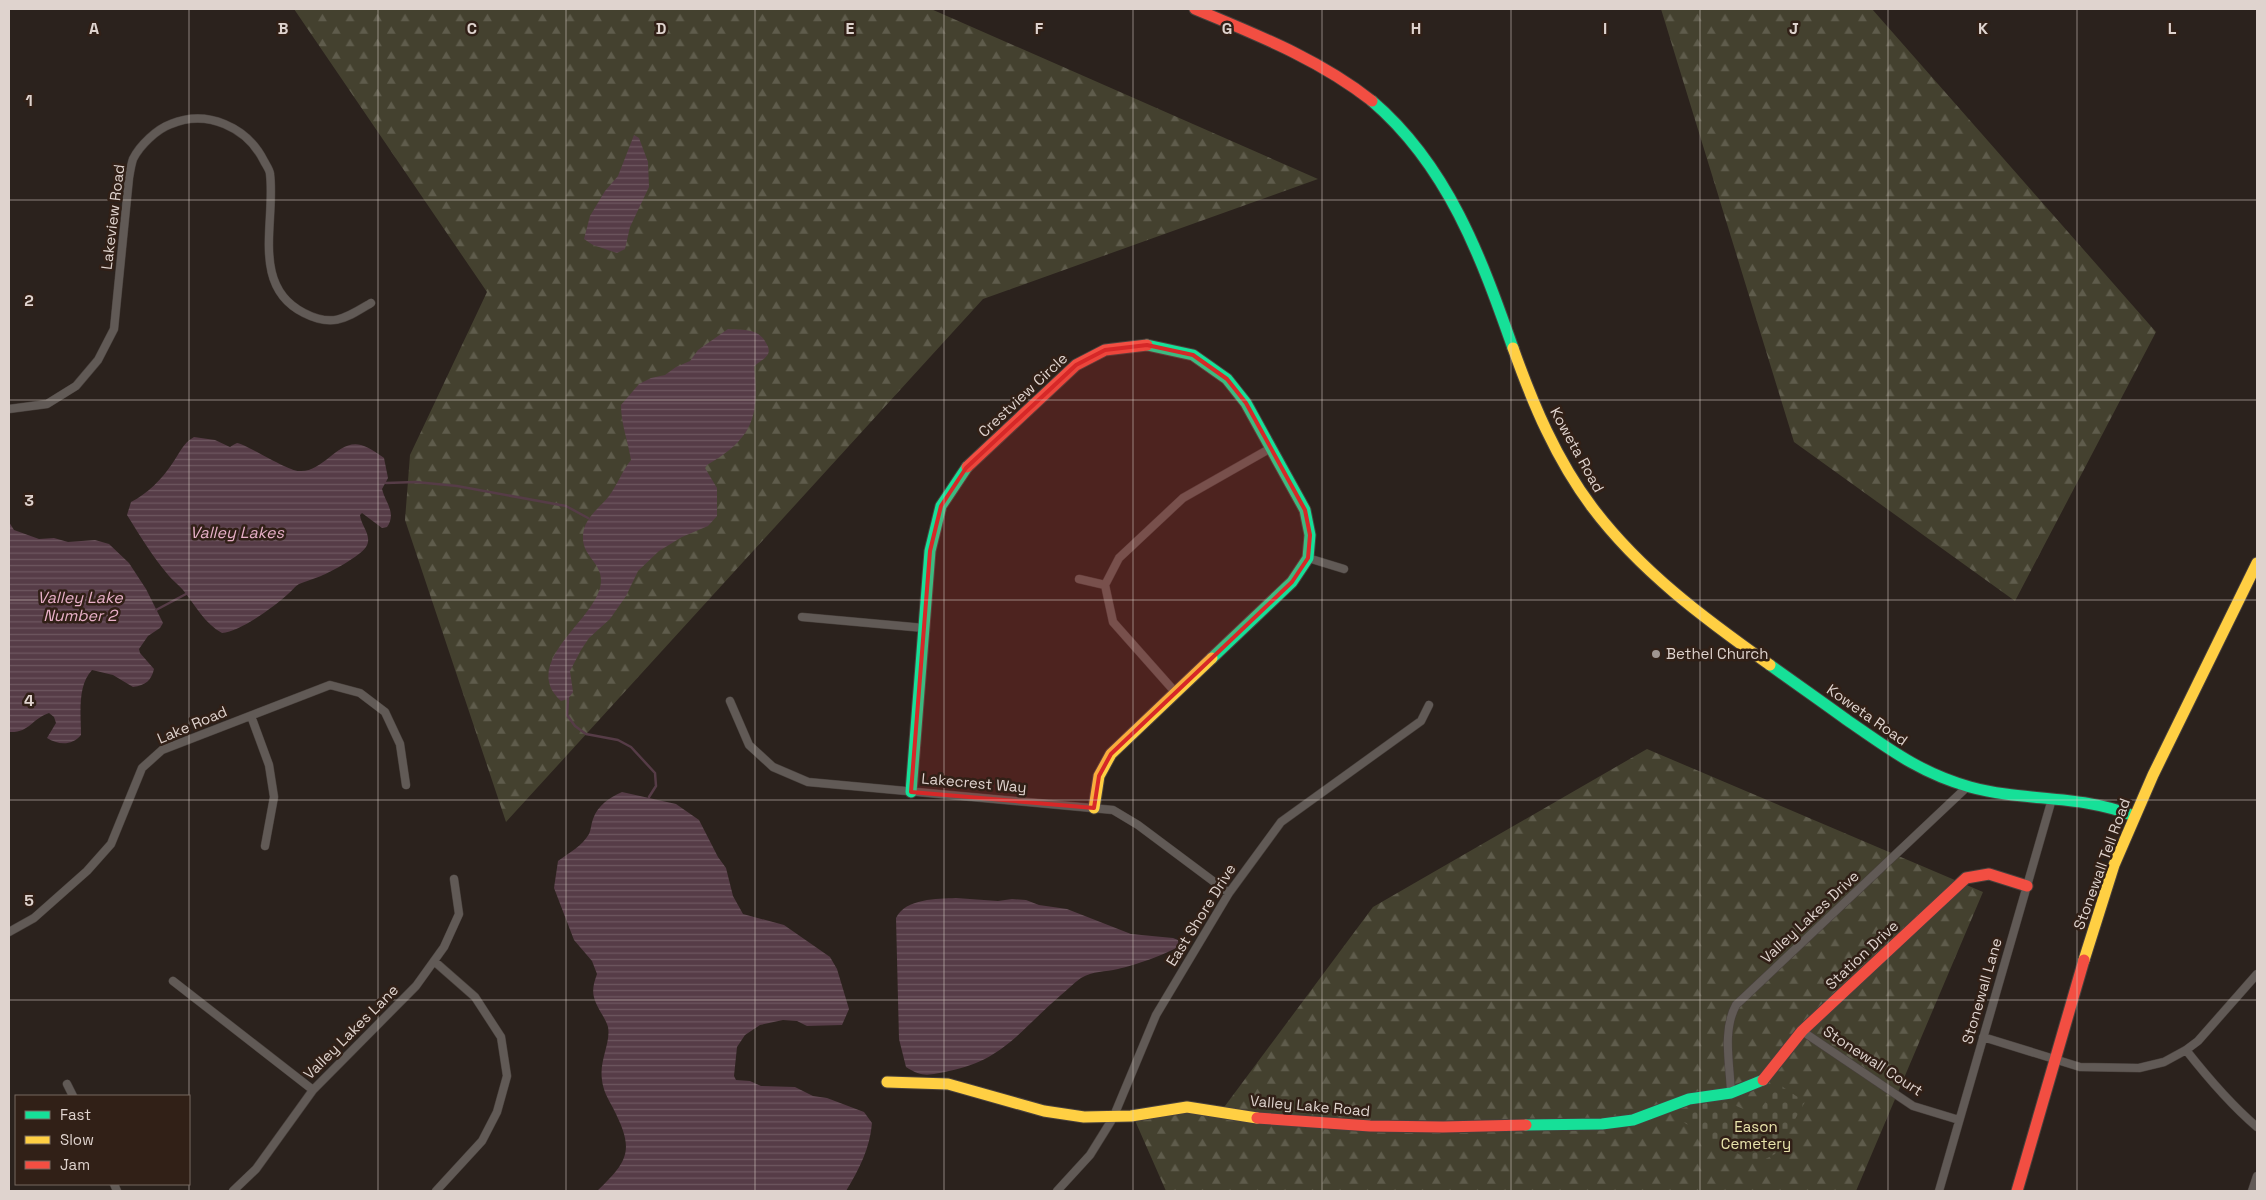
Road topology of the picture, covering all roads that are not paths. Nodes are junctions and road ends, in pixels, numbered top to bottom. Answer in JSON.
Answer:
{"nodes":[{"id":1,"x":1196,"y":9,"type":"edge"},
{"id":2,"x":370,"y":303,"type":"dead end"},
{"id":3,"x":9,"y":409,"type":"edge"},
{"id":4,"x":1271,"y":448,"type":"junction"},
{"id":5,"x":1308,"y":558,"type":"junction"},
{"id":6,"x":2257,"y":563,"type":"edge"},
{"id":7,"x":1344,"y":569,"type":"dead end"},
{"id":8,"x":1079,"y":579,"type":"dead end"},
{"id":9,"x":1105,"y":585,"type":"junction"},
{"id":10,"x":802,"y":617,"type":"dead end"},
{"id":11,"x":924,"y":628,"type":"junction"},
{"id":12,"x":1176,"y":693,"type":"junction"},
{"id":13,"x":730,"y":701,"type":"dead end"},
{"id":14,"x":1429,"y":705,"type":"dead end"},
{"id":15,"x":251,"y":716,"type":"junction"},
{"id":16,"x":406,"y":785,"type":"dead end"},
{"id":17,"x":1967,"y":786,"type":"junction"},
{"id":18,"x":911,"y":792,"type":"junction"},
{"id":19,"x":2052,"y":799,"type":"junction"},
{"id":20,"x":1094,"y":808,"type":"junction"},
{"id":21,"x":2134,"y":816,"type":"junction"},
{"id":22,"x":265,"y":846,"type":"dead end"},
{"id":23,"x":454,"y":879,"type":"dead end"},
{"id":24,"x":2027,"y":886,"type":"junction"},
{"id":25,"x":1229,"y":893,"type":"junction"},
{"id":26,"x":9,"y":932,"type":"edge"},
{"id":27,"x":434,"y":961,"type":"junction"},
{"id":28,"x":2257,"y":974,"type":"edge"},
{"id":29,"x":174,"y":982,"type":"dead end"},
{"id":30,"x":1802,"y":1031,"type":"junction"},
{"id":31,"x":1983,"y":1037,"type":"junction"},
{"id":32,"x":2186,"y":1050,"type":"junction"},
{"id":33,"x":2054,"y":1059,"type":"junction"},
{"id":34,"x":887,"y":1082,"type":"dead end"},
{"id":35,"x":67,"y":1084,"type":"dead end"},
{"id":36,"x":313,"y":1090,"type":"junction"},
{"id":37,"x":1731,"y":1093,"type":"junction"},
{"id":38,"x":72,"y":1095,"type":"edge"},
{"id":39,"x":1113,"y":1118,"type":"junction"},
{"id":40,"x":1959,"y":1120,"type":"junction"},
{"id":41,"x":2257,"y":1127,"type":"edge"},
{"id":42,"x":2257,"y":1176,"type":"edge"},
{"id":43,"x":233,"y":1191,"type":"edge"},
{"id":44,"x":436,"y":1191,"type":"edge"},
{"id":45,"x":1057,"y":1191,"type":"edge"},
{"id":46,"x":1939,"y":1191,"type":"edge"},
{"id":47,"x":2017,"y":1191,"type":"edge"},
{"id":48,"x":2252,"y":1191,"type":"edge"}],
"edges":[{"from":1,"to":17,"type":"street","name":"Koweta Road"},
{"from":2,"to":3,"type":"street","name":"Lakeview Road"},
{"from":4,"to":5,"type":"street","name":"Crestview Circle"},
{"from":4,"to":9,"type":"street"},
{"from":4,"to":11,"type":"street","name":"Crestview Circle"},
{"from":5,"to":7,"type":"street"},
{"from":5,"to":12,"type":"street"},
{"from":6,"to":21,"type":"street","name":"Stonewall Tell Road"},
{"from":8,"to":9,"type":"street"},
{"from":9,"to":12,"type":"street"},
{"from":10,"to":11,"type":"street"},
{"from":11,"to":18,"type":"street","name":"Crestview Circle"},
{"from":12,"to":20,"type":"street"},
{"from":13,"to":18,"type":"street","name":"Lakecrest Way"},
{"from":14,"to":25,"type":"street","name":"East Shore Drive"},
{"from":15,"to":16,"type":"street","name":"Lake Road"},
{"from":15,"to":22,"type":"street"},
{"from":15,"to":26,"type":"street","name":"Lake Road"},
{"from":17,"to":19,"type":"street","name":"Koweta Road"},
{"from":17,"to":37,"type":"street","name":"Valley Lakes Drive"},
{"from":18,"to":20,"type":"street","name":"Lakecrest Way"},
{"from":19,"to":21,"type":"street","name":"Koweta Road"},
{"from":19,"to":24,"type":"street","name":"Stonewall Lane"},
{"from":20,"to":25,"type":"street","name":"Lakecrest Way"},
{"from":21,"to":33,"type":"street","name":"Stonewall Tell Road"},
{"from":23,"to":27,"type":"street","name":"Valley Lakes Lane"},
{"from":24,"to":30,"type":"street","name":"Station Drive"},
{"from":24,"to":31,"type":"street","name":"Stonewall Lane"},
{"from":25,"to":39,"type":"street","name":"East Shore Drive"},
{"from":27,"to":36,"type":"street","name":"Valley Lakes Lane"},
{"from":27,"to":44,"type":"street"},
{"from":28,"to":32,"type":"street"},
{"from":29,"to":36,"type":"street"},
{"from":30,"to":37,"type":"street","name":"Station Drive"},
{"from":30,"to":40,"type":"street","name":"Stonewall Court"},
{"from":31,"to":33,"type":"street"},
{"from":31,"to":40,"type":"street","name":"Stonewall Lane"},
{"from":32,"to":33,"type":"street"},
{"from":32,"to":41,"type":"street"},
{"from":33,"to":47,"type":"street","name":"Stonewall Tell Road"},
{"from":34,"to":39,"type":"street","name":"Valley Lake Road"},
{"from":35,"to":38,"type":"street"},
{"from":36,"to":43,"type":"street","name":"Valley Lakes Lane"},
{"from":37,"to":39,"type":"street","name":"Valley Lake Road"},
{"from":39,"to":45,"type":"street","name":"East Shore Drive"},
{"from":40,"to":46,"type":"street","name":"Stonewall Lane"},
{"from":42,"to":48,"type":"street"}]}
